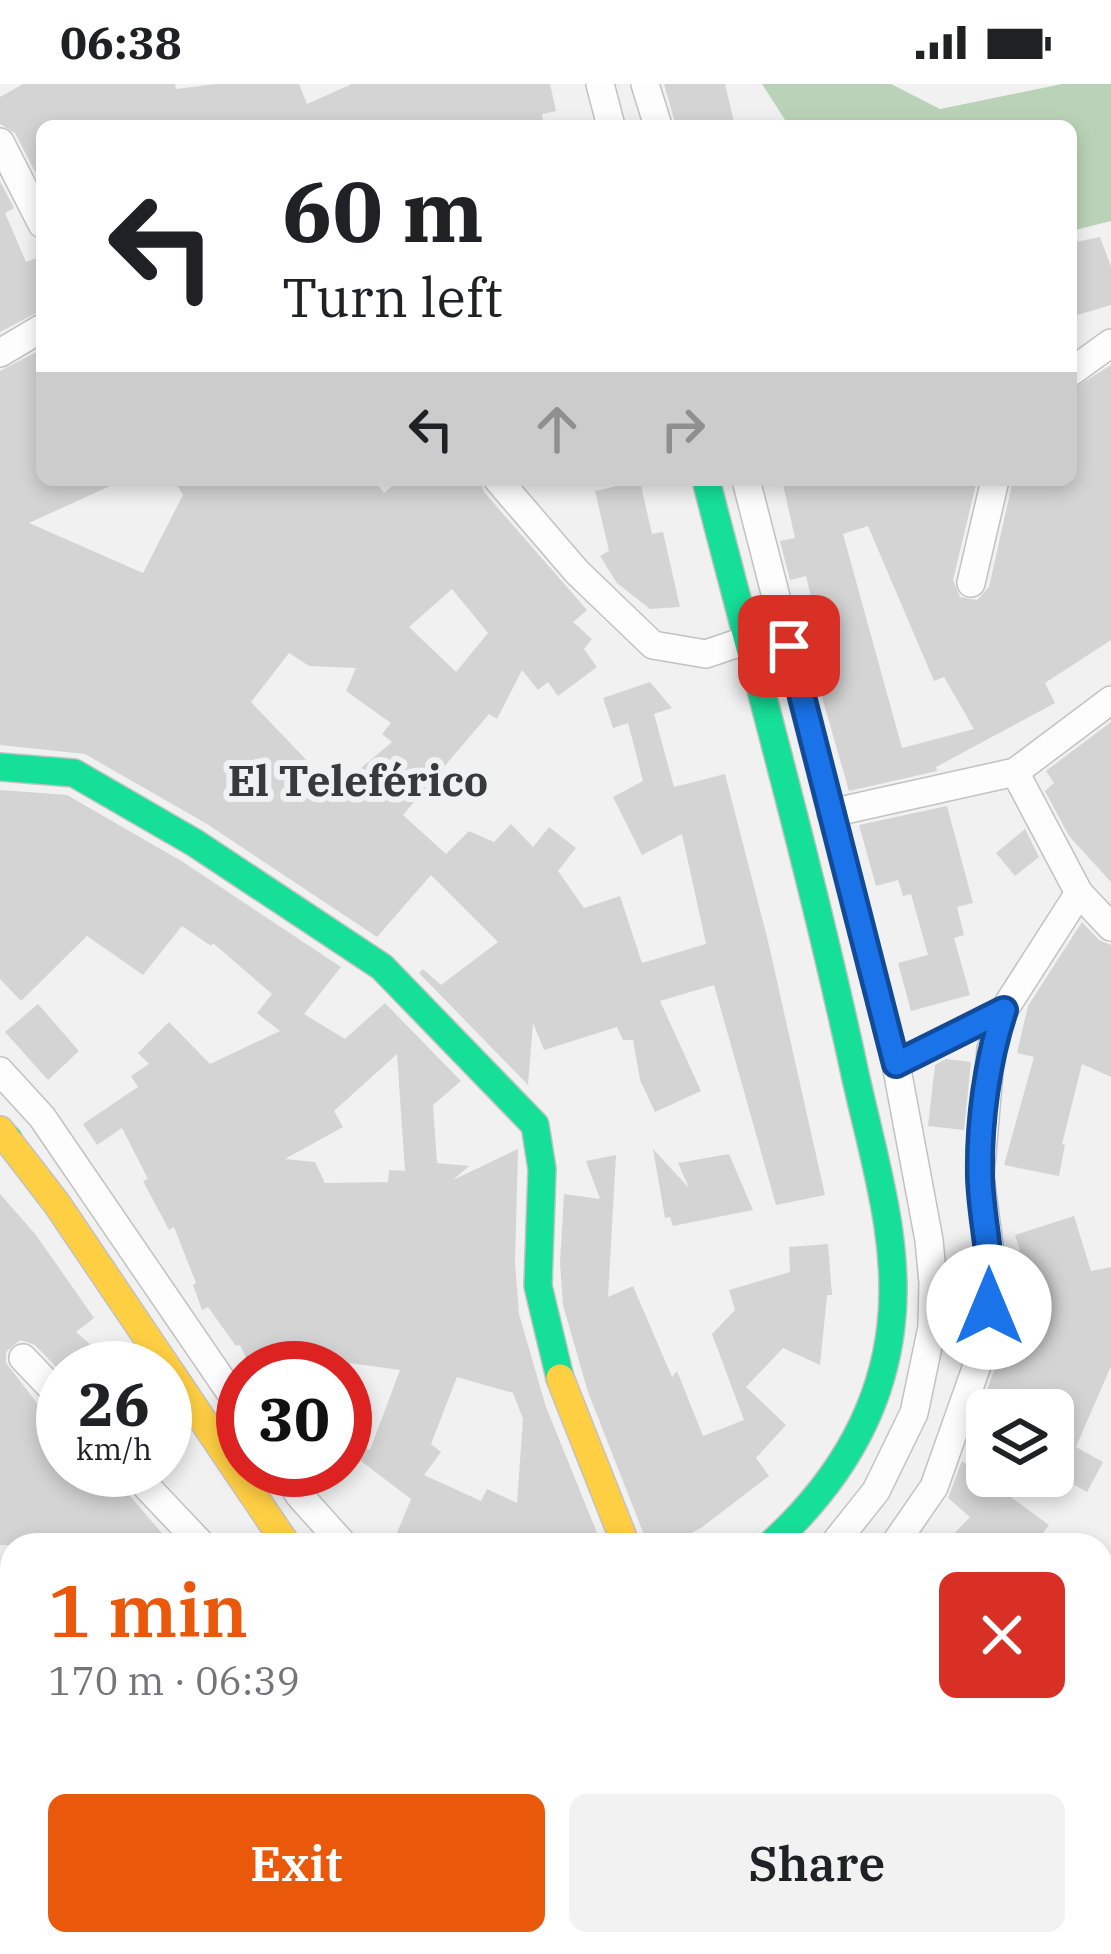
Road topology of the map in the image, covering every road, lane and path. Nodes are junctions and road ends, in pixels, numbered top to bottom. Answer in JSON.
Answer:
{"nodes":[{"id":1,"x":600,"y":84,"type":"edge"},
{"id":2,"x":646,"y":84,"type":"edge"},
{"id":3,"x":609,"y":120,"type":"edge"},
{"id":4,"x":656,"y":120,"type":"edge"},
{"id":5,"x":0,"y":142,"type":"edge"},
{"id":6,"x":36,"y":212,"type":"edge"},
{"id":7,"x":36,"y":332,"type":"edge"},
{"id":8,"x":1111,"y":343,"type":"edge"},
{"id":9,"x":0,"y":353,"type":"edge"},
{"id":10,"x":1077,"y":368,"type":"edge"},
{"id":11,"x":503,"y":486,"type":"edge"},
{"id":12,"x":708,"y":486,"type":"edge"},
{"id":13,"x":748,"y":486,"type":"edge"},
{"id":14,"x":994,"y":486,"type":"edge"},
{"id":15,"x":970,"y":583,"type":"dead end"},
{"id":16,"x":747,"y":640,"type":"junction"},
{"id":17,"x":1111,"y":700,"type":"edge"},
{"id":18,"x":0,"y":767,"type":"edge"},
{"id":19,"x":1015,"y":772,"type":"junction"},
{"id":20,"x":831,"y":813,"type":"junction"},
{"id":21,"x":1079,"y":893,"type":"junction"},
{"id":22,"x":1111,"y":927,"type":"edge"},
{"id":23,"x":1004,"y":1010,"type":"junction"},
{"id":24,"x":896,"y":1064,"type":"junction"},
{"id":25,"x":0,"y":1071,"type":"edge"},
{"id":26,"x":3,"y":1134,"type":"edge"},
{"id":27,"x":22,"y":1358,"type":"dead end"},
{"id":28,"x":36,"y":1372,"type":"edge"},
{"id":29,"x":216,"y":1372,"type":"edge"},
{"id":30,"x":157,"y":1497,"type":"edge"},
{"id":31,"x":301,"y":1497,"type":"edge"},
{"id":32,"x":191,"y":1533,"type":"edge"},
{"id":33,"x":279,"y":1533,"type":"edge"},
{"id":34,"x":333,"y":1533,"type":"edge"},
{"id":35,"x":621,"y":1533,"type":"edge"},
{"id":36,"x":782,"y":1533,"type":"edge"},
{"id":37,"x":843,"y":1533,"type":"edge"},
{"id":38,"x":902,"y":1533,"type":"edge"}],
"edges":[{"from":1,"to":3,"type":"street"},
{"from":2,"to":4,"type":"street"},
{"from":5,"to":6,"type":"street"},
{"from":7,"to":9,"type":"street"},
{"from":8,"to":10,"type":"street"},
{"from":11,"to":16,"type":"street"},
{"from":12,"to":16,"type":"street"},
{"from":13,"to":20,"type":"street"},
{"from":14,"to":15,"type":"street"},
{"from":16,"to":36,"type":"street"},
{"from":17,"to":19,"type":"street"},
{"from":18,"to":35,"type":"street"},
{"from":19,"to":20,"type":"street"},
{"from":19,"to":21,"type":"street"},
{"from":20,"to":24,"type":"street"},
{"from":21,"to":22,"type":"street"},
{"from":21,"to":23,"type":"street"},
{"from":23,"to":24,"type":"street"},
{"from":23,"to":38,"type":"street"},
{"from":24,"to":37,"type":"street"},
{"from":25,"to":29,"type":"street"},
{"from":26,"to":33,"type":"street"},
{"from":27,"to":28,"type":"street"},
{"from":30,"to":32,"type":"street"},
{"from":31,"to":34,"type":"street"}]}
